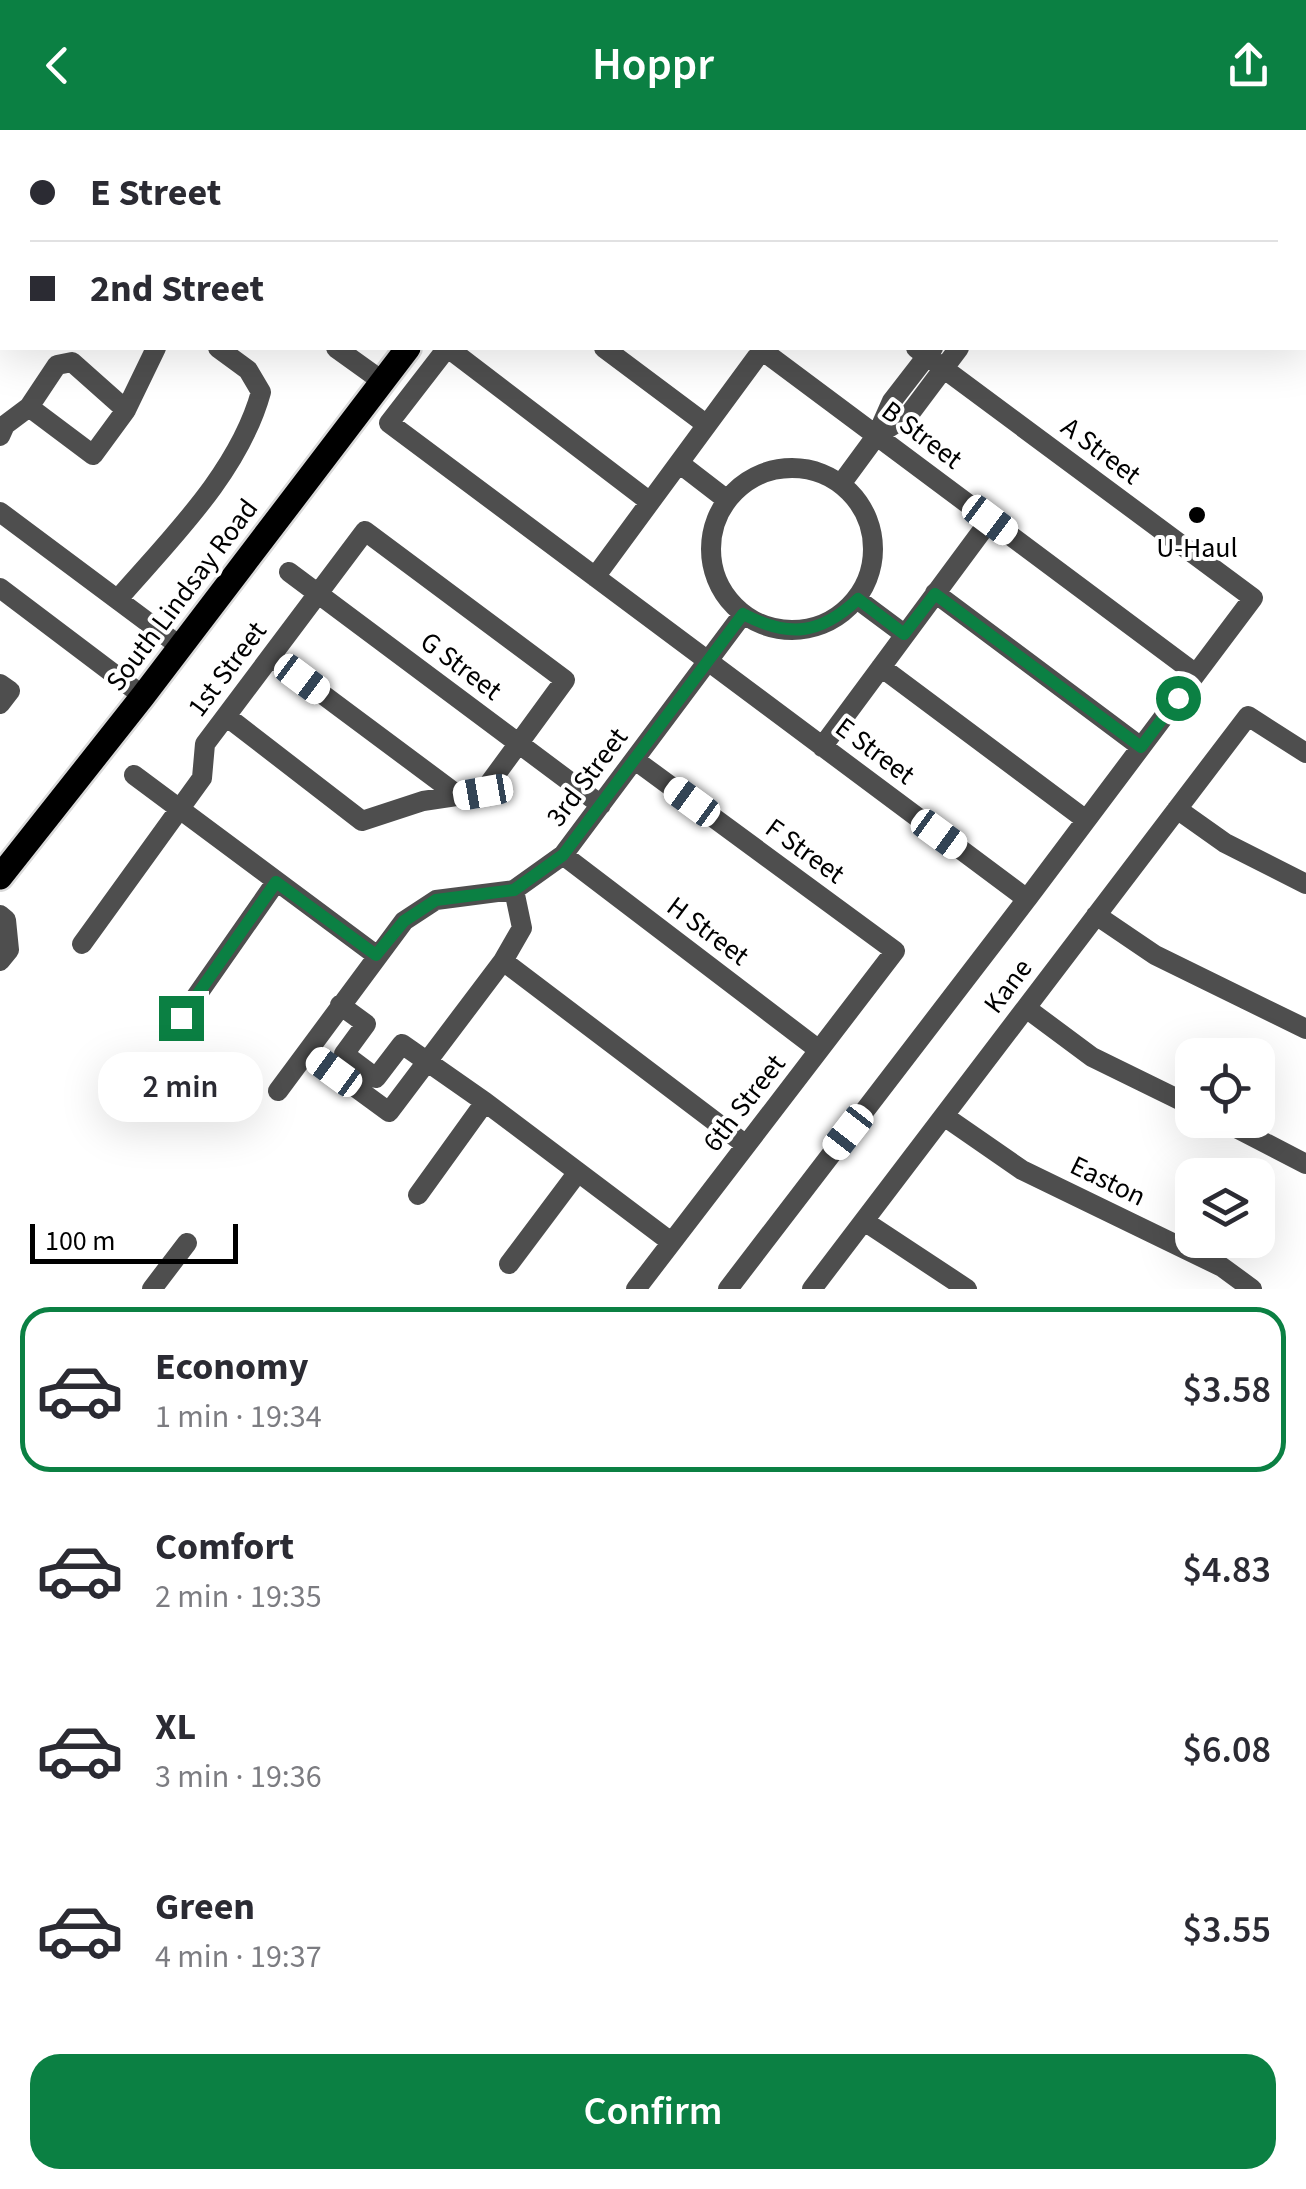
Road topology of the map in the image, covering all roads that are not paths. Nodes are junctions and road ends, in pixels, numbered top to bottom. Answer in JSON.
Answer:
{"nodes":[{"id":1,"x":154,"y":350,"type":"edge"},
{"id":2,"x":221,"y":350,"type":"edge"},
{"id":3,"x":339,"y":350,"type":"edge"},
{"id":4,"x":406,"y":350,"type":"edge"},
{"id":5,"x":446,"y":350,"type":"edge"},
{"id":6,"x":451,"y":350,"type":"edge"},
{"id":7,"x":607,"y":350,"type":"edge"},
{"id":8,"x":760,"y":350,"type":"edge"},
{"id":9,"x":764,"y":350,"type":"edge"},
{"id":10,"x":930,"y":355,"type":"edge"},
{"id":11,"x":382,"y":382,"type":"junction"},
{"id":12,"x":29,"y":407,"type":"junction"},
{"id":13,"x":126,"y":410,"type":"junction"},
{"id":14,"x":706,"y":425,"type":"junction"},
{"id":15,"x":0,"y":436,"type":"edge"},
{"id":16,"x":876,"y":436,"type":"junction"},
{"id":17,"x":679,"y":463,"type":"junction"},
{"id":18,"x":841,"y":484,"type":"junction"},
{"id":19,"x":727,"y":500,"type":"junction"},
{"id":20,"x":650,"y":502,"type":"junction"},
{"id":21,"x":0,"y":512,"type":"edge"},
{"id":22,"x":990,"y":520,"type":"junction"},
{"id":23,"x":289,"y":572,"type":"dead end"},
{"id":24,"x":595,"y":578,"type":"junction"},
{"id":25,"x":0,"y":588,"type":"edge"},
{"id":26,"x":316,"y":593,"type":"junction"},
{"id":27,"x":935,"y":594,"type":"junction"},
{"id":28,"x":118,"y":599,"type":"junction"},
{"id":29,"x":858,"y":599,"type":"junction"},
{"id":30,"x":743,"y":614,"type":"junction"},
{"id":31,"x":904,"y":634,"type":"junction"},
{"id":32,"x":181,"y":647,"type":"junction"},
{"id":33,"x":271,"y":656,"type":"junction"},
{"id":34,"x":708,"y":661,"type":"junction"},
{"id":35,"x":880,"y":667,"type":"junction"},
{"id":36,"x":1196,"y":674,"type":"junction"},
{"id":37,"x":144,"y":696,"type":"junction"},
{"id":38,"x":226,"y":716,"type":"junction"},
{"id":39,"x":519,"y":744,"type":"junction"},
{"id":40,"x":822,"y":747,"type":"junction"},
{"id":41,"x":1141,"y":747,"type":"junction"},
{"id":42,"x":1306,"y":753,"type":"edge"},
{"id":43,"x":634,"y":760,"type":"junction"},
{"id":44,"x":134,"y":775,"type":"dead end"},
{"id":45,"x":459,"y":796,"type":"junction"},
{"id":46,"x":601,"y":805,"type":"junction"},
{"id":47,"x":1177,"y":809,"type":"junction"},
{"id":48,"x":179,"y":810,"type":"junction"},
{"id":49,"x":1086,"y":820,"type":"junction"},
{"id":50,"x":563,"y":855,"type":"junction"},
{"id":51,"x":0,"y":877,"type":"edge"},
{"id":52,"x":276,"y":882,"type":"junction"},
{"id":53,"x":1306,"y":884,"type":"edge"},
{"id":54,"x":514,"y":890,"type":"junction"},
{"id":55,"x":1027,"y":899,"type":"junction"},
{"id":56,"x":0,"y":915,"type":"edge"},
{"id":57,"x":1096,"y":915,"type":"junction"},
{"id":58,"x":82,"y":944,"type":"dead end"},
{"id":59,"x":895,"y":951,"type":"joint"},
{"id":60,"x":376,"y":955,"type":"junction"},
{"id":61,"x":0,"y":961,"type":"edge"},
{"id":62,"x":503,"y":961,"type":"junction"},
{"id":63,"x":340,"y":1005,"type":"junction"},
{"id":64,"x":1026,"y":1008,"type":"junction"},
{"id":65,"x":181,"y":1018,"type":"dead end"},
{"id":66,"x":1306,"y":1028,"type":"edge"},
{"id":67,"x":819,"y":1050,"type":"junction"},
{"id":68,"x":307,"y":1052,"type":"junction"},
{"id":69,"x":427,"y":1061,"type":"junction"},
{"id":70,"x":278,"y":1091,"type":"dead end"},
{"id":71,"x":1175,"y":1098,"type":"edge"},
{"id":72,"x":485,"y":1102,"type":"junction"},
{"id":73,"x":944,"y":1116,"type":"junction"},
{"id":74,"x":1256,"y":1138,"type":"edge"},
{"id":75,"x":746,"y":1146,"type":"junction"},
{"id":76,"x":1306,"y":1164,"type":"edge"},
{"id":77,"x":578,"y":1172,"type":"junction"},
{"id":78,"x":418,"y":1195,"type":"dead end"},
{"id":79,"x":864,"y":1221,"type":"junction"},
{"id":80,"x":671,"y":1242,"type":"junction"},
{"id":81,"x":187,"y":1243,"type":"dead end"},
{"id":82,"x":509,"y":1264,"type":"dead end"},
{"id":83,"x":152,"y":1289,"type":"edge"},
{"id":84,"x":636,"y":1289,"type":"edge"},
{"id":85,"x":728,"y":1289,"type":"edge"},
{"id":86,"x":812,"y":1289,"type":"edge"},
{"id":87,"x":967,"y":1289,"type":"edge"},
{"id":88,"x":1252,"y":1289,"type":"edge"}],
"edges":[{"from":1,"to":13,"type":"street"},
{"from":2,"to":28,"type":"street"},
{"from":3,"to":11,"type":"street"},
{"from":4,"to":11,"type":"main road","name":"South Lindsay Road"},
{"from":5,"to":24,"type":"street","name":"E Street"},
{"from":6,"to":20,"type":"street"},
{"from":7,"to":14,"type":"street"},
{"from":8,"to":14,"type":"street"},
{"from":9,"to":16,"type":"street","name":"B Street"},
{"from":10,"to":16,"type":"street"},
{"from":10,"to":36,"type":"street","name":"A Street"},
{"from":11,"to":32,"type":"main road","name":"South Lindsay Road"},
{"from":12,"to":13,"type":"street"},
{"from":12,"to":13,"type":"street"},
{"from":12,"to":15,"type":"street"},
{"from":14,"to":17,"type":"street"},
{"from":16,"to":18,"type":"street"},
{"from":16,"to":22,"type":"street","name":"B Street"},
{"from":17,"to":19,"type":"street"},
{"from":17,"to":20,"type":"street"},
{"from":18,"to":19,"type":"street"},
{"from":18,"to":29,"type":"street"},
{"from":19,"to":30,"type":"street"},
{"from":20,"to":24,"type":"street"},
{"from":21,"to":28,"type":"street"},
{"from":22,"to":27,"type":"street"},
{"from":22,"to":36,"type":"street","name":"B Street"},
{"from":23,"to":26,"type":"street","name":"G Street"},
{"from":24,"to":34,"type":"street","name":"E Street"},
{"from":25,"to":37,"type":"street"},
{"from":26,"to":33,"type":"street","name":"1st Street"},
{"from":26,"to":39,"type":"street","name":"G Street"},
{"from":26,"to":39,"type":"street","name":"1st Street"},
{"from":27,"to":31,"type":"street"},
{"from":27,"to":41,"type":"street"},
{"from":28,"to":32,"type":"street"},
{"from":29,"to":30,"type":"street"},
{"from":29,"to":31,"type":"street"},
{"from":30,"to":34,"type":"street","name":"3rd Street"},
{"from":31,"to":35,"type":"street"},
{"from":32,"to":37,"type":"main road","name":"South Lindsay Road"},
{"from":33,"to":38,"type":"street","name":"1st Street"},
{"from":33,"to":45,"type":"street"},
{"from":34,"to":40,"type":"street","name":"E Street"},
{"from":34,"to":43,"type":"street","name":"3rd Street"},
{"from":35,"to":40,"type":"street"},
{"from":35,"to":49,"type":"street"},
{"from":36,"to":41,"type":"street"},
{"from":37,"to":51,"type":"main road","name":"South Lindsay Road"},
{"from":38,"to":45,"type":"street"},
{"from":38,"to":48,"type":"street","name":"1st Street"},
{"from":39,"to":45,"type":"street"},
{"from":39,"to":46,"type":"street","name":"G Street"},
{"from":40,"to":55,"type":"street","name":"E Street"},
{"from":41,"to":49,"type":"street"},
{"from":42,"to":47,"type":"street","name":"Kane"},
{"from":43,"to":46,"type":"street","name":"3rd Street"},
{"from":43,"to":59,"type":"street","name":"F Street"},
{"from":44,"to":48,"type":"street"},
{"from":46,"to":50,"type":"street","name":"3rd Street"},
{"from":47,"to":53,"type":"street"},
{"from":47,"to":57,"type":"street","name":"Kane"},
{"from":48,"to":52,"type":"street"},
{"from":48,"to":58,"type":"street","name":"1st Street"},
{"from":49,"to":55,"type":"street"},
{"from":50,"to":54,"type":"street","name":"3rd Street"},
{"from":50,"to":67,"type":"street","name":"H Street"},
{"from":52,"to":60,"type":"street"},
{"from":52,"to":65,"type":"street"},
{"from":54,"to":60,"type":"street","name":"3rd Street"},
{"from":54,"to":62,"type":"street"},
{"from":55,"to":85,"type":"street"},
{"from":56,"to":61,"type":"street"},
{"from":57,"to":64,"type":"street","name":"Kane"},
{"from":57,"to":66,"type":"street"},
{"from":59,"to":67,"type":"street","name":"6th Street"},
{"from":60,"to":63,"type":"street","name":"3rd Street"},
{"from":62,"to":69,"type":"street"},
{"from":62,"to":75,"type":"street"},
{"from":63,"to":68,"type":"street","name":"3rd Street"},
{"from":63,"to":69,"type":"street"},
{"from":64,"to":71,"type":"street"},
{"from":64,"to":73,"type":"street","name":"Kane"},
{"from":67,"to":75,"type":"street","name":"6th Street"},
{"from":68,"to":69,"type":"street"},
{"from":68,"to":70,"type":"street","name":"3rd Street"},
{"from":69,"to":72,"type":"street"},
{"from":72,"to":77,"type":"street"},
{"from":72,"to":78,"type":"street"},
{"from":73,"to":79,"type":"street","name":"Kane"},
{"from":73,"to":88,"type":"street","name":"Easton"},
{"from":74,"to":76,"type":"street"},
{"from":75,"to":80,"type":"street","name":"6th Street"},
{"from":77,"to":80,"type":"street"},
{"from":77,"to":82,"type":"street"},
{"from":79,"to":86,"type":"street","name":"Kane"},
{"from":79,"to":87,"type":"street"},
{"from":80,"to":84,"type":"street","name":"6th Street"},
{"from":81,"to":83,"type":"street"}]}
